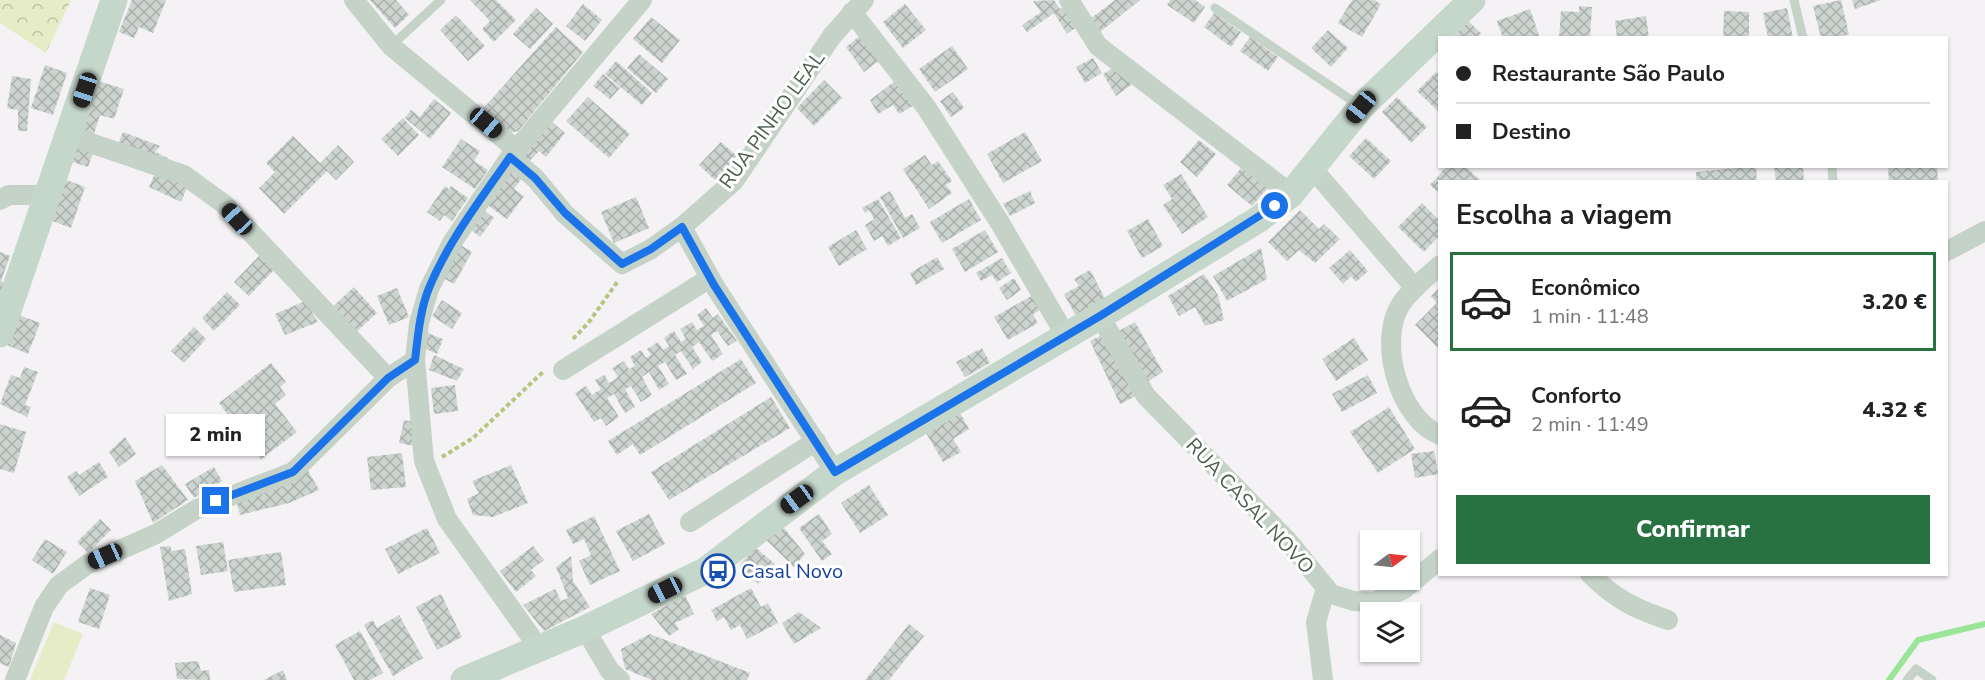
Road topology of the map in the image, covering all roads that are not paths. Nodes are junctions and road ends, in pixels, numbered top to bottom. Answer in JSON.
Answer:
{"nodes":[{"id":1,"x":114,"y":0,"type":"edge"},
{"id":2,"x":354,"y":0,"type":"edge"},
{"id":3,"x":441,"y":0,"type":"edge"},
{"id":4,"x":642,"y":0,"type":"edge"},
{"id":5,"x":1069,"y":0,"type":"edge"},
{"id":6,"x":1472,"y":0,"type":"edge"},
{"id":7,"x":1794,"y":0,"type":"edge"},
{"id":8,"x":858,"y":6,"type":"edge"},
{"id":9,"x":1215,"y":8,"type":"dead end"},
{"id":10,"x":1803,"y":36,"type":"edge"},
{"id":11,"x":392,"y":46,"type":"junction"},
{"id":12,"x":1361,"y":107,"type":"junction"},
{"id":13,"x":70,"y":136,"type":"junction"},
{"id":14,"x":513,"y":153,"type":"junction"},
{"id":15,"x":1312,"y":168,"type":"junction"},
{"id":16,"x":1291,"y":194,"type":"junction"},
{"id":17,"x":49,"y":195,"type":"junction"},
{"id":18,"x":0,"y":200,"type":"edge"},
{"id":19,"x":682,"y":227,"type":"junction"},
{"id":20,"x":1985,"y":231,"type":"edge"},
{"id":21,"x":1948,"y":250,"type":"edge"},
{"id":22,"x":1438,"y":267,"type":"edge"},
{"id":23,"x":710,"y":278,"type":"junction"},
{"id":24,"x":1415,"y":288,"type":"junction"},
{"id":25,"x":1100,"y":316,"type":"junction"},
{"id":26,"x":0,"y":334,"type":"edge"},
{"id":27,"x":1066,"y":336,"type":"junction"},
{"id":28,"x":415,"y":360,"type":"junction"},
{"id":29,"x":553,"y":368,"type":"road end"},
{"id":30,"x":388,"y":378,"type":"junction"},
{"id":31,"x":1438,"y":434,"type":"edge"},
{"id":32,"x":816,"y":441,"type":"junction"},
{"id":33,"x":835,"y":472,"type":"junction"},
{"id":34,"x":690,"y":522,"type":"dead end"},
{"id":35,"x":1438,"y":561,"type":"edge"},
{"id":36,"x":1592,"y":576,"type":"edge"},
{"id":37,"x":1326,"y":588,"type":"junction"},
{"id":38,"x":1668,"y":620,"type":"dead end"},
{"id":39,"x":585,"y":629,"type":"junction"},
{"id":40,"x":539,"y":648,"type":"junction"},
{"id":41,"x":15,"y":680,"type":"edge"},
{"id":42,"x":464,"y":680,"type":"edge"},
{"id":43,"x":620,"y":680,"type":"edge"},
{"id":44,"x":1323,"y":680,"type":"edge"},
{"id":45,"x":1907,"y":680,"type":"edge"},
{"id":46,"x":1932,"y":680,"type":"edge"}],
"edges":[{"from":1,"to":13,"type":"main road"},
{"from":2,"to":11,"type":"street"},
{"from":3,"to":11,"type":"lane"},
{"from":4,"to":14,"type":"street"},
{"from":5,"to":16,"type":"street"},
{"from":6,"to":12,"type":"main road"},
{"from":7,"to":10,"type":"lane"},
{"from":8,"to":19,"type":"street","name":"RUA PINHO LEAL"},
{"from":8,"to":27,"type":"street"},
{"from":9,"to":12,"type":"lane"},
{"from":11,"to":14,"type":"street"},
{"from":12,"to":15,"type":"main road"},
{"from":13,"to":17,"type":"main road"},
{"from":13,"to":30,"type":"street"},
{"from":14,"to":19,"type":"street","name":"RUA PINHO LEAL"},
{"from":14,"to":28,"type":"street"},
{"from":15,"to":16,"type":"main road"},
{"from":15,"to":24,"type":"street"},
{"from":16,"to":25,"type":"main road"},
{"from":17,"to":18,"type":"street"},
{"from":17,"to":26,"type":"main road"},
{"from":19,"to":23,"type":"street"},
{"from":20,"to":21,"type":"street"},
{"from":22,"to":24,"type":"street"},
{"from":23,"to":29,"type":"street"},
{"from":23,"to":32,"type":"street"},
{"from":24,"to":31,"type":"street"},
{"from":25,"to":27,"type":"main road"},
{"from":25,"to":37,"type":"street","name":"RUA CASAL NOVO"},
{"from":27,"to":33,"type":"main road"},
{"from":28,"to":30,"type":"street"},
{"from":28,"to":40,"type":"street"},
{"from":30,"to":41,"type":"street"},
{"from":32,"to":33,"type":"street"},
{"from":32,"to":34,"type":"street"},
{"from":33,"to":39,"type":"main road"},
{"from":35,"to":37,"type":"street","name":"RUA CASAL NOVO"},
{"from":36,"to":38,"type":"street"},
{"from":37,"to":44,"type":"street"},
{"from":39,"to":40,"type":"main road"},
{"from":39,"to":43,"type":"street"},
{"from":40,"to":42,"type":"main road"},
{"from":45,"to":46,"type":"lane"}]}
